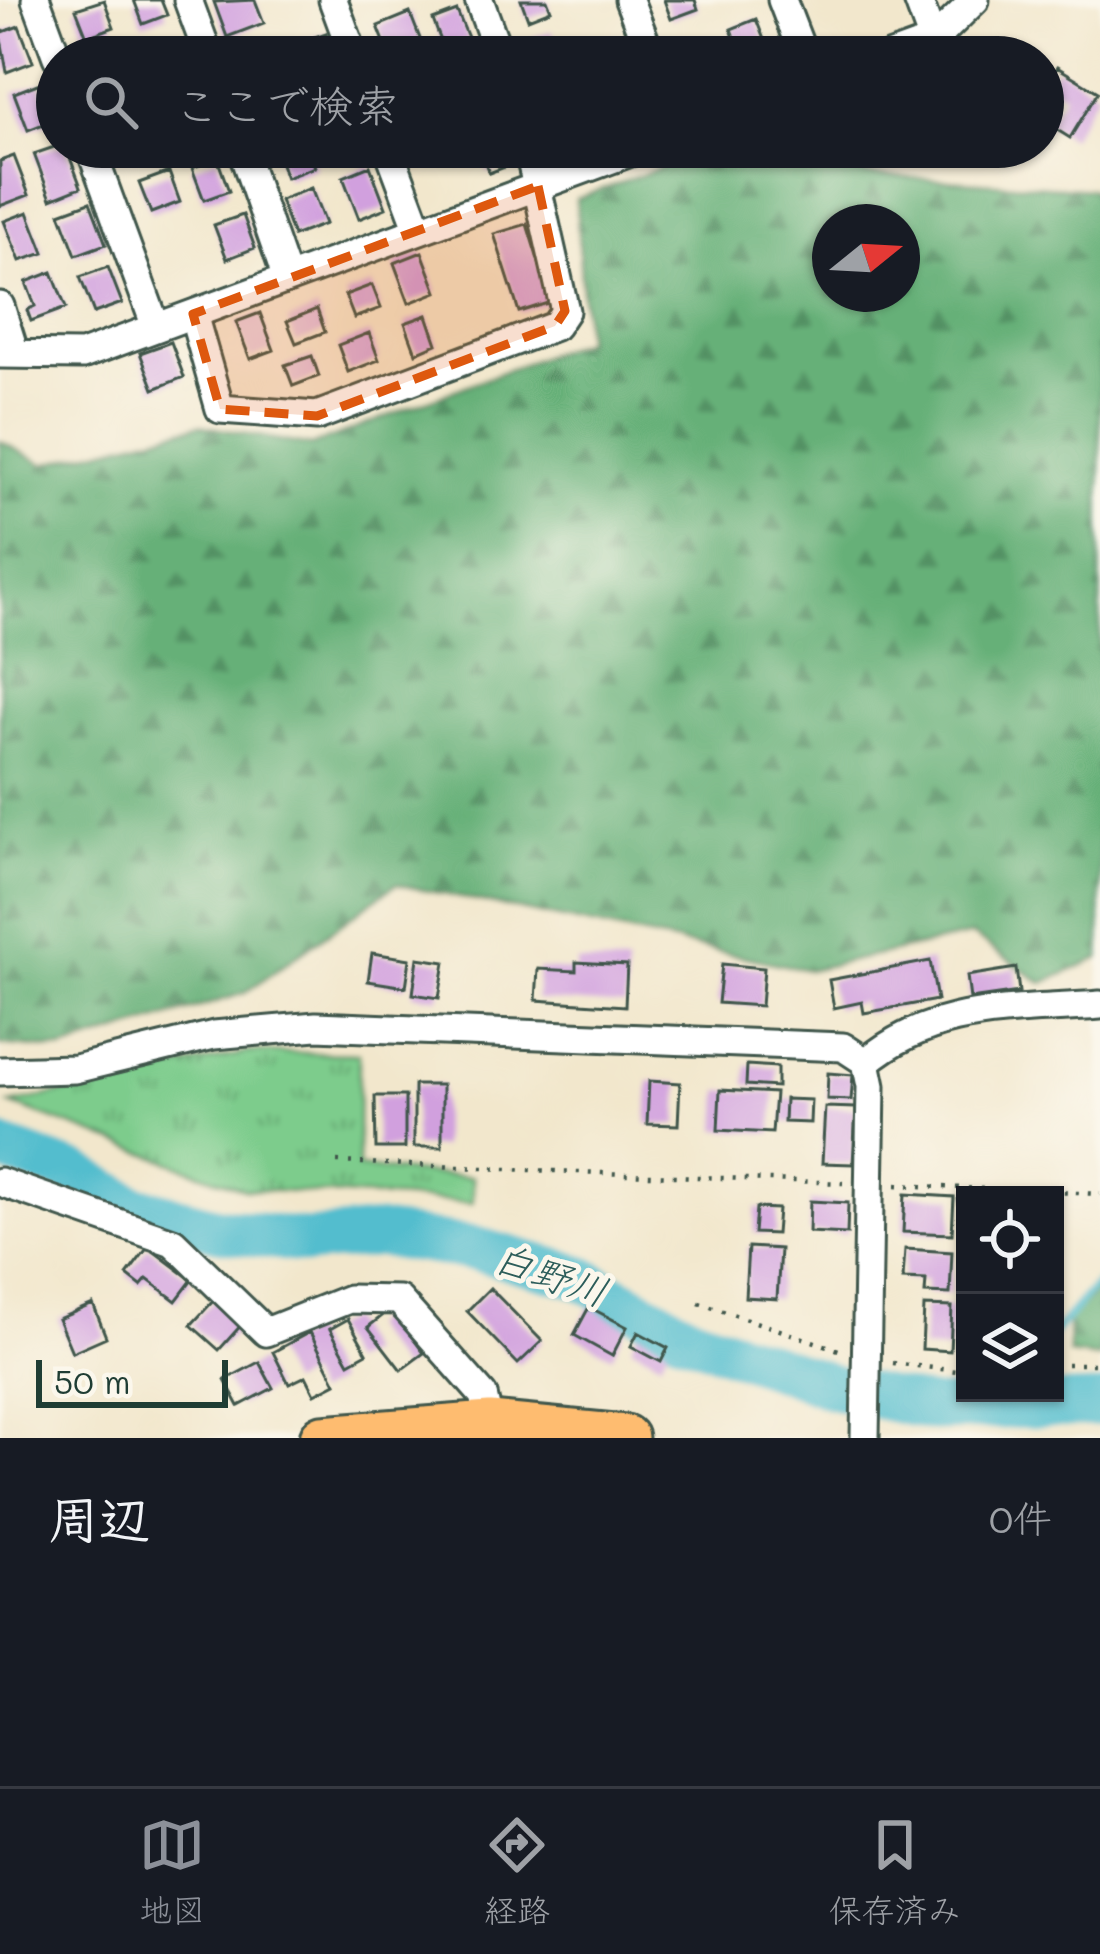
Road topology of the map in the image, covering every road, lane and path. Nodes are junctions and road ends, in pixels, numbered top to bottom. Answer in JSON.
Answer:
{"nodes":[{"id":1,"x":188,"y":0,"type":"edge"},
{"id":2,"x":333,"y":0,"type":"edge"},
{"id":3,"x":479,"y":0,"type":"edge"},
{"id":4,"x":629,"y":0,"type":"edge"},
{"id":5,"x":782,"y":0,"type":"edge"},
{"id":6,"x":918,"y":0,"type":"edge"},
{"id":7,"x":975,"y":0,"type":"edge"},
{"id":8,"x":41,"y":1,"type":"edge"},
{"id":9,"x":51,"y":36,"type":"edge"},
{"id":10,"x":201,"y":36,"type":"edge"},
{"id":11,"x":346,"y":36,"type":"edge"},
{"id":12,"x":492,"y":36,"type":"edge"},
{"id":13,"x":643,"y":36,"type":"edge"},
{"id":14,"x":795,"y":36,"type":"edge"},
{"id":15,"x":931,"y":36,"type":"edge"},
{"id":16,"x":938,"y":36,"type":"edge"},
{"id":17,"x":98,"y":168,"type":"edge"},
{"id":18,"x":248,"y":168,"type":"edge"},
{"id":19,"x":396,"y":168,"type":"edge"},
{"id":20,"x":533,"y":168,"type":"edge"},
{"id":21,"x":587,"y":168,"type":"edge"},
{"id":22,"x":538,"y":186,"type":"junction"},
{"id":23,"x":419,"y":230,"type":"junction"},
{"id":24,"x":287,"y":279,"type":"junction"},
{"id":25,"x":0,"y":306,"type":"edge"},
{"id":26,"x":193,"y":314,"type":"junction"},
{"id":27,"x":156,"y":327,"type":"junction"},
{"id":28,"x":8,"y":354,"type":"edge"},
{"id":29,"x":1100,"y":1005,"type":"edge"},
{"id":30,"x":866,"y":1063,"type":"junction"},
{"id":31,"x":0,"y":1071,"type":"edge"},
{"id":32,"x":337,"y":1162,"type":"dead end"},
{"id":33,"x":0,"y":1182,"type":"edge"},
{"id":34,"x":869,"y":1184,"type":"junction"},
{"id":35,"x":1100,"y":1194,"type":"edge"},
{"id":36,"x":700,"y":1303,"type":"dead end"},
{"id":37,"x":866,"y":1360,"type":"junction"},
{"id":38,"x":1064,"y":1364,"type":"edge"},
{"id":39,"x":1100,"y":1364,"type":"edge"},
{"id":40,"x":956,"y":1371,"type":"edge"},
{"id":41,"x":490,"y":1425,"type":"junction"},
{"id":42,"x":866,"y":1434,"type":"edge"},
{"id":43,"x":323,"y":1438,"type":"edge"},
{"id":44,"x":625,"y":1438,"type":"edge"}],
"edges":[{"from":1,"to":10,"type":"street"},
{"from":2,"to":11,"type":"street"},
{"from":3,"to":12,"type":"street"},
{"from":4,"to":13,"type":"street"},
{"from":5,"to":14,"type":"street"},
{"from":6,"to":15,"type":"street"},
{"from":7,"to":16,"type":"street"},
{"from":8,"to":9,"type":"street"},
{"from":17,"to":27,"type":"street"},
{"from":18,"to":24,"type":"street"},
{"from":19,"to":23,"type":"street"},
{"from":20,"to":22,"type":"street"},
{"from":21,"to":22,"type":"street"},
{"from":22,"to":23,"type":"street"},
{"from":22,"to":26,"type":"street"},
{"from":23,"to":24,"type":"street"},
{"from":24,"to":26,"type":"street"},
{"from":25,"to":28,"type":"street"},
{"from":26,"to":27,"type":"street"},
{"from":27,"to":28,"type":"street"},
{"from":29,"to":30,"type":"street"},
{"from":30,"to":31,"type":"street"},
{"from":30,"to":34,"type":"street"},
{"from":32,"to":34,"type":"path"},
{"from":33,"to":41,"type":"street"},
{"from":34,"to":35,"type":"path"},
{"from":34,"to":37,"type":"street"},
{"from":36,"to":37,"type":"path"},
{"from":37,"to":40,"type":"path"},
{"from":37,"to":42,"type":"street"},
{"from":38,"to":39,"type":"path"},
{"from":41,"to":43,"type":"highway"},
{"from":41,"to":44,"type":"highway"}]}
